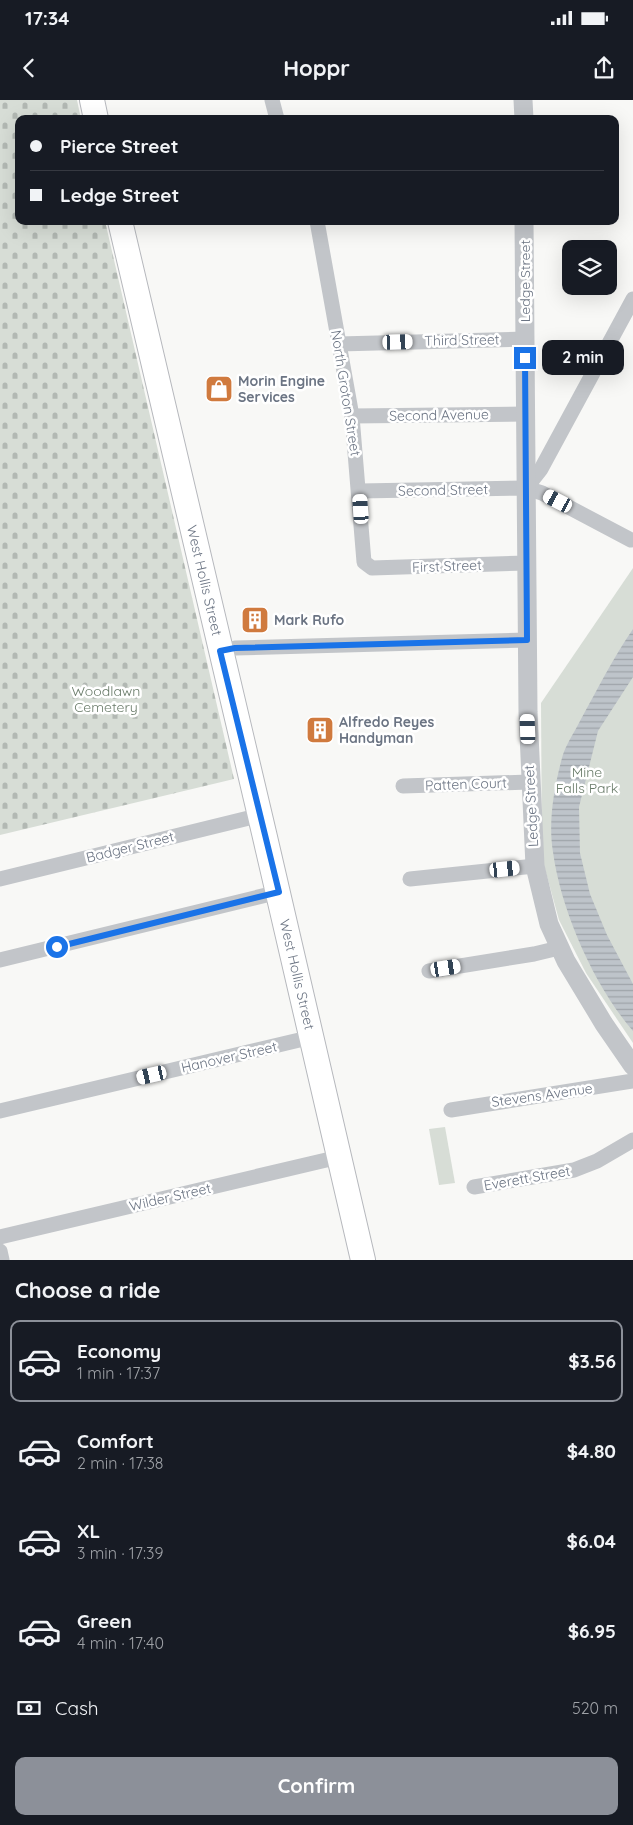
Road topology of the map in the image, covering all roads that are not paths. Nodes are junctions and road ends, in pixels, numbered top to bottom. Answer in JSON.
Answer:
{"nodes":[{"id":1,"x":92,"y":100,"type":"edge"},
{"id":2,"x":272,"y":100,"type":"edge"},
{"id":3,"x":523,"y":100,"type":"edge"},
{"id":4,"x":95,"y":115,"type":"edge"},
{"id":5,"x":276,"y":115,"type":"edge"},
{"id":6,"x":524,"y":115,"type":"edge"},
{"id":7,"x":121,"y":225,"type":"edge"},
{"id":8,"x":318,"y":225,"type":"edge"},
{"id":9,"x":524,"y":225,"type":"edge"},
{"id":10,"x":633,"y":299,"type":"edge"},
{"id":11,"x":525,"y":339,"type":"junction"},
{"id":12,"x":339,"y":344,"type":"junction"},
{"id":13,"x":526,"y":414,"type":"junction"},
{"id":14,"x":352,"y":416,"type":"junction"},
{"id":15,"x":526,"y":488,"type":"junction"},
{"id":16,"x":360,"y":491,"type":"junction"},
{"id":17,"x":631,"y":540,"type":"dead end"},
{"id":18,"x":527,"y":564,"type":"junction"},
{"id":19,"x":367,"y":566,"type":"joint"},
{"id":20,"x":527,"y":640,"type":"junction"},
{"id":21,"x":220,"y":651,"type":"junction"},
{"id":22,"x":530,"y":782,"type":"junction"},
{"id":23,"x":403,"y":786,"type":"dead end"},
{"id":24,"x":261,"y":815,"type":"junction"},
{"id":25,"x":535,"y":866,"type":"junction"},
{"id":26,"x":410,"y":879,"type":"dead end"},
{"id":27,"x":0,"y":880,"type":"edge"},
{"id":28,"x":279,"y":892,"type":"junction"},
{"id":29,"x":559,"y":948,"type":"junction"},
{"id":30,"x":0,"y":960,"type":"edge"},
{"id":31,"x":429,"y":971,"type":"dead end"},
{"id":32,"x":312,"y":1037,"type":"junction"},
{"id":33,"x":633,"y":1066,"type":"edge"},
{"id":34,"x":633,"y":1081,"type":"edge"},
{"id":35,"x":451,"y":1110,"type":"dead end"},
{"id":36,"x":0,"y":1111,"type":"edge"},
{"id":37,"x":633,"y":1140,"type":"edge"},
{"id":38,"x":339,"y":1157,"type":"junction"},
{"id":39,"x":474,"y":1187,"type":"dead end"},
{"id":40,"x":0,"y":1237,"type":"edge"},
{"id":41,"x":0,"y":1251,"type":"edge"},
{"id":42,"x":2,"y":1260,"type":"edge"},
{"id":43,"x":363,"y":1260,"type":"edge"}],
"edges":[{"from":1,"to":4,"type":"main road"},
{"from":2,"to":5,"type":"street"},
{"from":3,"to":6,"type":"street"},
{"from":7,"to":21,"type":"main road","name":"West Hollis Street"},
{"from":8,"to":12,"type":"street","name":"North Groton Street"},
{"from":9,"to":11,"type":"street","name":"Ledge Street"},
{"from":10,"to":15,"type":"street"},
{"from":11,"to":12,"type":"street","name":"Third Street"},
{"from":11,"to":13,"type":"street","name":"Ledge Street"},
{"from":12,"to":14,"type":"street","name":"North Groton Street"},
{"from":13,"to":14,"type":"street","name":"Second Avenue"},
{"from":13,"to":15,"type":"street","name":"Ledge Street"},
{"from":14,"to":16,"type":"street","name":"North Groton Street"},
{"from":15,"to":16,"type":"street","name":"Second Street"},
{"from":15,"to":17,"type":"street"},
{"from":15,"to":18,"type":"street","name":"Ledge Street"},
{"from":16,"to":19,"type":"street","name":"North Groton Street"},
{"from":18,"to":19,"type":"street","name":"First Street"},
{"from":18,"to":20,"type":"street","name":"Ledge Street"},
{"from":20,"to":21,"type":"street"},
{"from":20,"to":22,"type":"street","name":"Ledge Street"},
{"from":21,"to":24,"type":"main road","name":"West Hollis Street"},
{"from":22,"to":23,"type":"street","name":"Patten Court"},
{"from":22,"to":25,"type":"street","name":"Ledge Street"},
{"from":24,"to":27,"type":"street","name":"Badger Street"},
{"from":24,"to":28,"type":"main road","name":"West Hollis Street"},
{"from":25,"to":26,"type":"street"},
{"from":25,"to":29,"type":"street","name":"Ledge Street"},
{"from":28,"to":30,"type":"street"},
{"from":28,"to":32,"type":"main road","name":"West Hollis Street"},
{"from":29,"to":31,"type":"street"},
{"from":29,"to":33,"type":"street","name":"Ledge Street"},
{"from":32,"to":36,"type":"street","name":"Hanover Street"},
{"from":32,"to":38,"type":"main road","name":"West Hollis Street"},
{"from":34,"to":35,"type":"street","name":"Stevens Avenue"},
{"from":37,"to":39,"type":"street","name":"Everett Street"},
{"from":38,"to":40,"type":"street","name":"Wilder Street"},
{"from":38,"to":43,"type":"main road","name":"West Hollis Street"},
{"from":41,"to":42,"type":"street"}]}
